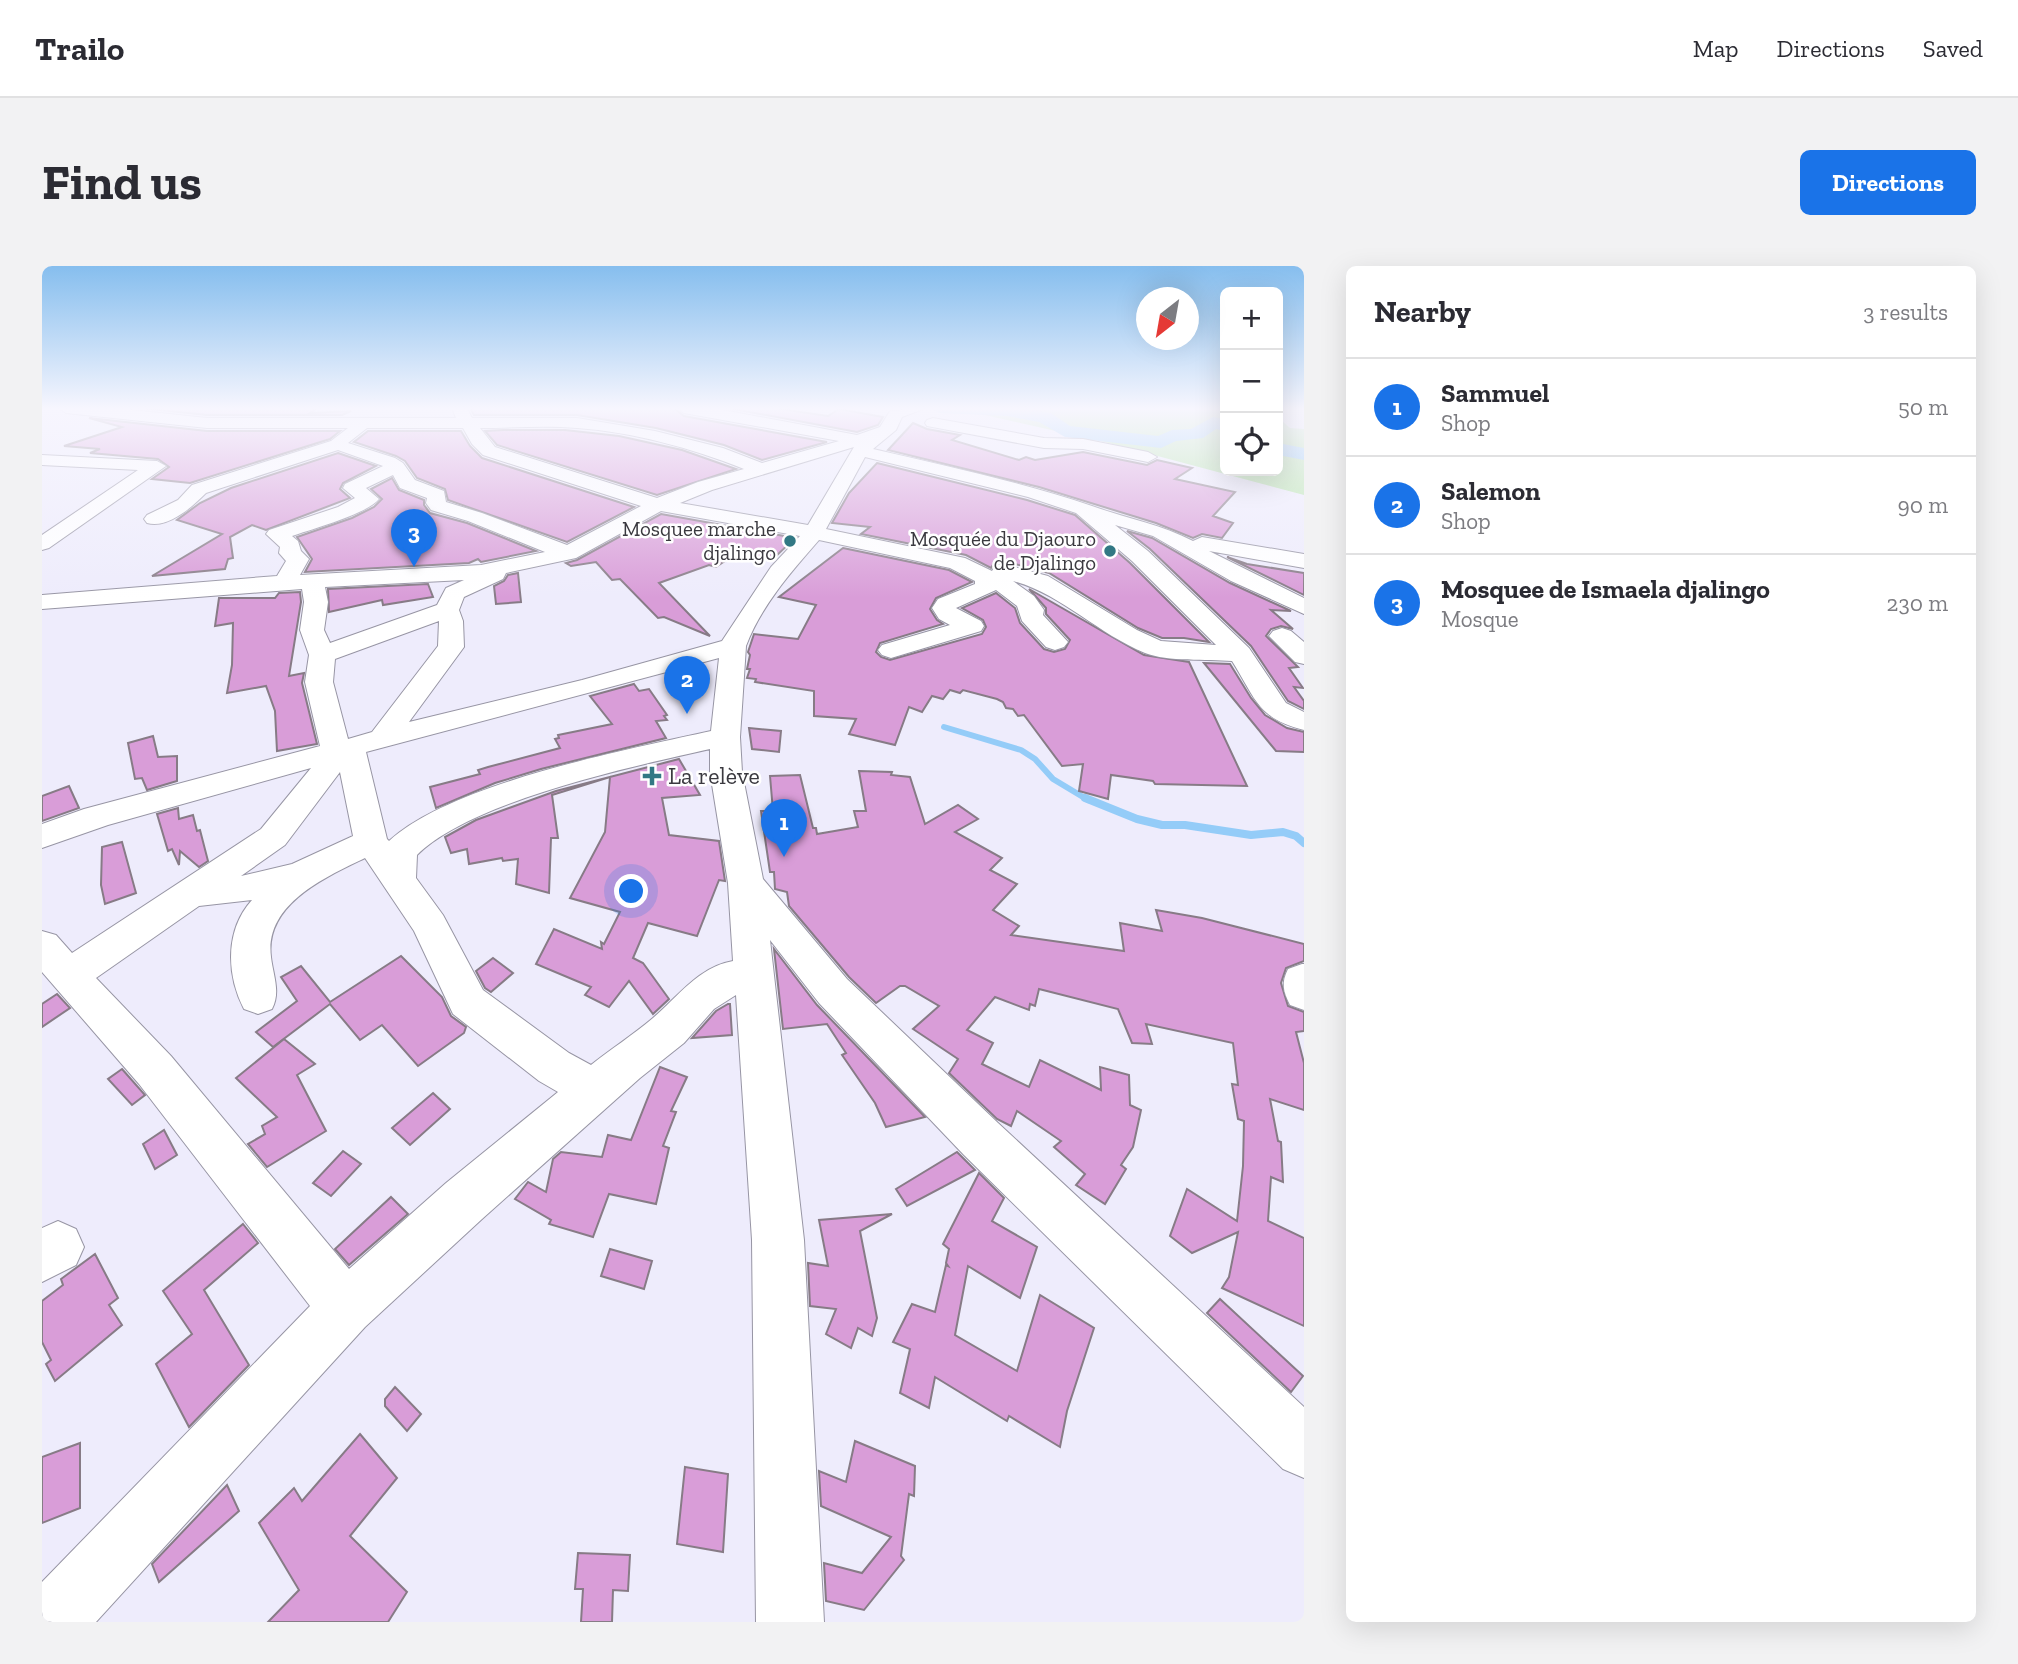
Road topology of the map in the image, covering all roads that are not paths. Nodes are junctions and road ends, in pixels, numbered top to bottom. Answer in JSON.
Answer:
{"nodes":[{"id":1,"x":149,"y":471,"type":"edge"},
{"id":2,"x":253,"y":471,"type":"edge"},
{"id":3,"x":386,"y":471,"type":"edge"},
{"id":4,"x":398,"y":471,"type":"edge"},
{"id":5,"x":554,"y":471,"type":"edge"},
{"id":6,"x":753,"y":471,"type":"edge"},
{"id":7,"x":860,"y":471,"type":"edge"},
{"id":8,"x":988,"y":471,"type":"edge"},
{"id":9,"x":658,"y":505,"type":"junction"},
{"id":10,"x":1083,"y":509,"type":"junction"},
{"id":11,"x":154,"y":520,"type":"dead end"},
{"id":12,"x":1160,"y":531,"type":"junction"},
{"id":13,"x":814,"y":532,"type":"junction"},
{"id":14,"x":42,"y":544,"type":"edge"},
{"id":15,"x":568,"y":553,"type":"junction"},
{"id":16,"x":1304,"y":561,"type":"edge"},
{"id":17,"x":526,"y":562,"type":"junction"},
{"id":18,"x":957,"y":563,"type":"junction"},
{"id":19,"x":986,"y":579,"type":"junction"},
{"id":20,"x":314,"y":581,"type":"junction"},
{"id":21,"x":285,"y":582,"type":"junction"},
{"id":22,"x":42,"y":602,"type":"edge"},
{"id":23,"x":1304,"y":607,"type":"edge"},
{"id":24,"x":447,"y":610,"type":"junction"},
{"id":25,"x":1096,"y":616,"type":"junction"},
{"id":26,"x":1002,"y":621,"type":"junction"},
{"id":27,"x":1282,"y":636,"type":"dead end"},
{"id":28,"x":1055,"y":642,"type":"dead end"},
{"id":29,"x":733,"y":646,"type":"junction"},
{"id":30,"x":891,"y":650,"type":"dead end"},
{"id":31,"x":322,"y":654,"type":"junction"},
{"id":32,"x":1240,"y":654,"type":"junction"},
{"id":33,"x":1304,"y":656,"type":"edge"},
{"id":34,"x":1304,"y":720,"type":"edge"},
{"id":35,"x":725,"y":737,"type":"junction"},
{"id":36,"x":382,"y":740,"type":"junction"},
{"id":37,"x":343,"y":750,"type":"junction"},
{"id":38,"x":42,"y":836,"type":"edge"},
{"id":39,"x":371,"y":841,"type":"junction"},
{"id":40,"x":302,"y":874,"type":"junction"},
{"id":41,"x":398,"y":882,"type":"junction"},
{"id":42,"x":746,"y":883,"type":"junction"},
{"id":43,"x":190,"y":893,"type":"junction"},
{"id":44,"x":56,"y":961,"type":"edge"},
{"id":45,"x":754,"y":978,"type":"junction"},
{"id":46,"x":1304,"y":981,"type":"edge"},
{"id":47,"x":1304,"y":993,"type":"edge"},
{"id":48,"x":258,"y":997,"type":"dead end"},
{"id":49,"x":594,"y":1090,"type":"junction"},
{"id":50,"x":346,"y":1308,"type":"junction"},
{"id":51,"x":1299,"y":1429,"type":"edge"},
{"id":52,"x":50,"y":1622,"type":"edge"},
{"id":53,"x":790,"y":1622,"type":"edge"}],
"edges":[{"from":1,"to":14,"type":"street"},
{"from":2,"to":11,"type":"street"},
{"from":3,"to":21,"type":"street"},
{"from":4,"to":15,"type":"street"},
{"from":5,"to":9,"type":"street"},
{"from":6,"to":9,"type":"street"},
{"from":7,"to":13,"type":"street"},
{"from":8,"to":10,"type":"street"},
{"from":9,"to":13,"type":"street"},
{"from":9,"to":15,"type":"street"},
{"from":10,"to":12,"type":"street"},
{"from":10,"to":32,"type":"street"},
{"from":12,"to":16,"type":"street"},
{"from":12,"to":23,"type":"street"},
{"from":13,"to":18,"type":"street"},
{"from":13,"to":29,"type":"street"},
{"from":15,"to":17,"type":"street"},
{"from":17,"to":20,"type":"street"},
{"from":17,"to":24,"type":"street"},
{"from":18,"to":19,"type":"street"},
{"from":18,"to":25,"type":"street"},
{"from":19,"to":26,"type":"street"},
{"from":19,"to":26,"type":"street"},
{"from":20,"to":21,"type":"street"},
{"from":20,"to":31,"type":"street"},
{"from":21,"to":22,"type":"street"},
{"from":24,"to":31,"type":"street"},
{"from":24,"to":36,"type":"street"},
{"from":25,"to":26,"type":"street"},
{"from":25,"to":32,"type":"street"},
{"from":26,"to":28,"type":"street"},
{"from":26,"to":30,"type":"street"},
{"from":27,"to":33,"type":"street"},
{"from":29,"to":35,"type":"street"},
{"from":29,"to":36,"type":"street"},
{"from":31,"to":37,"type":"street"},
{"from":32,"to":34,"type":"street"},
{"from":35,"to":41,"type":"street"},
{"from":35,"to":42,"type":"street"},
{"from":36,"to":37,"type":"street"},
{"from":37,"to":38,"type":"street"},
{"from":37,"to":39,"type":"street"},
{"from":37,"to":43,"type":"street"},
{"from":39,"to":40,"type":"street"},
{"from":39,"to":41,"type":"street"},
{"from":40,"to":43,"type":"street"},
{"from":40,"to":48,"type":"street"},
{"from":41,"to":49,"type":"street"},
{"from":42,"to":45,"type":"street"},
{"from":42,"to":51,"type":"street"},
{"from":43,"to":44,"type":"street"},
{"from":44,"to":50,"type":"street"},
{"from":45,"to":49,"type":"street"},
{"from":45,"to":53,"type":"street"},
{"from":46,"to":47,"type":"street"},
{"from":49,"to":50,"type":"street"},
{"from":50,"to":52,"type":"street"}]}
